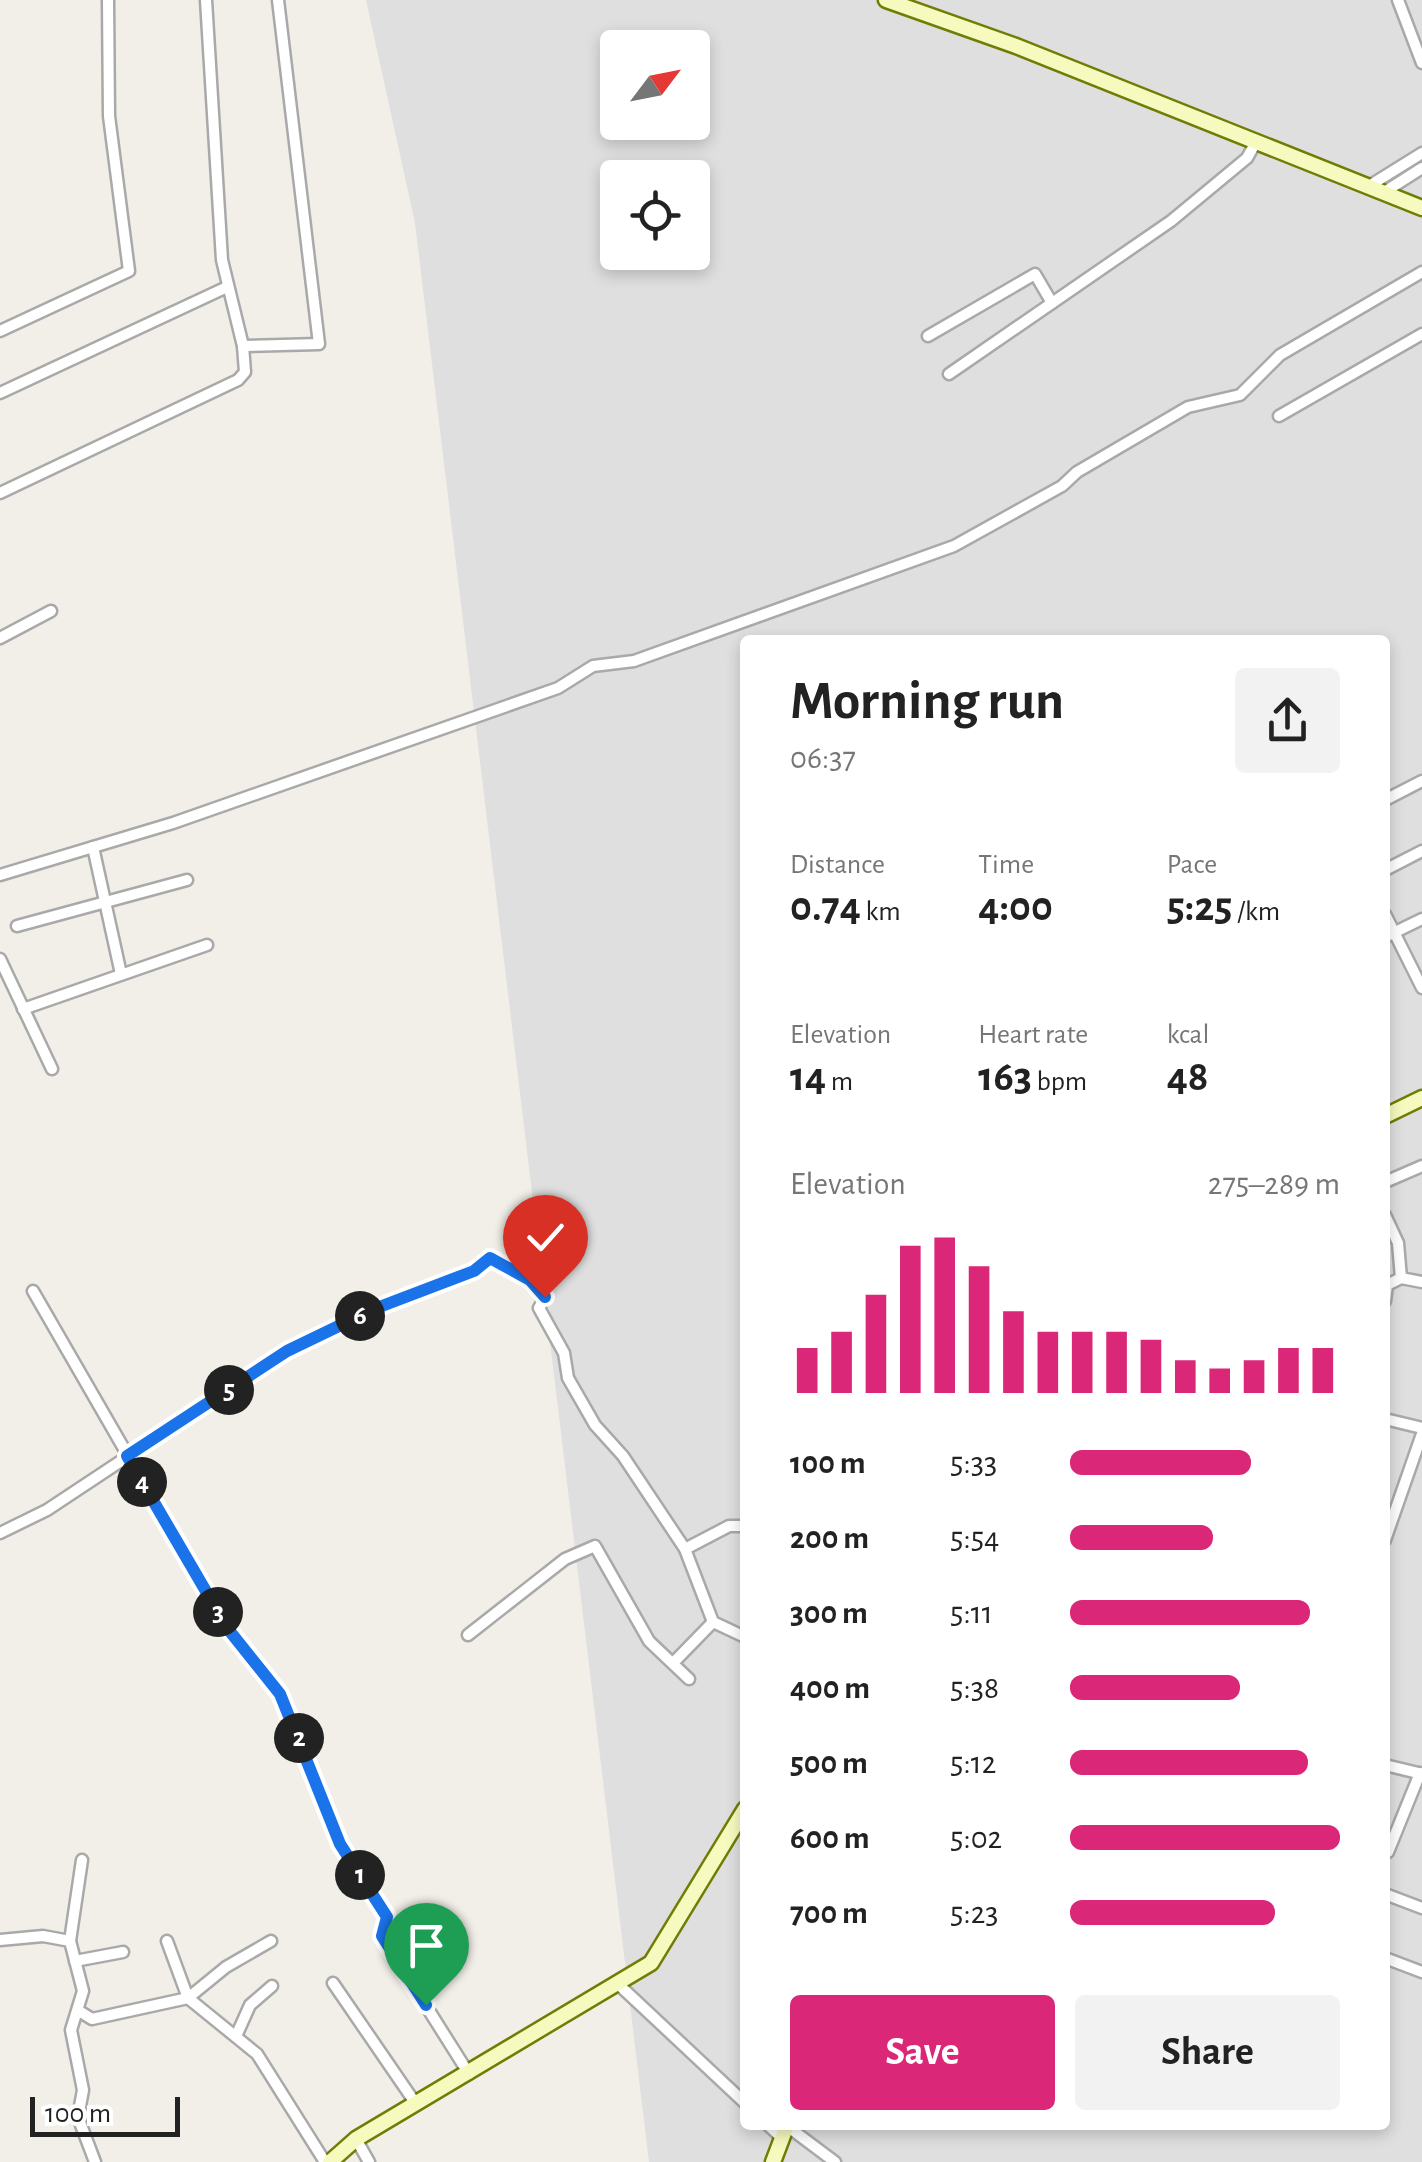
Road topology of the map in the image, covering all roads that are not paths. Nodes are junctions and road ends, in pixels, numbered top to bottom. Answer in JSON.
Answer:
{"nodes":[{"id":1,"x":108,"y":0,"type":"edge"},
{"id":2,"x":206,"y":0,"type":"edge"},
{"id":3,"x":278,"y":0,"type":"edge"},
{"id":4,"x":886,"y":0,"type":"edge"},
{"id":5,"x":1398,"y":0,"type":"edge"},
{"id":6,"x":1422,"y":63,"type":"edge"},
{"id":7,"x":1256,"y":142,"type":"junction"},
{"id":8,"x":1422,"y":153,"type":"edge"},
{"id":9,"x":1422,"y":168,"type":"edge"},
{"id":10,"x":1369,"y":186,"type":"junction"},
{"id":11,"x":1386,"y":191,"type":"junction"},
{"id":12,"x":1422,"y":208,"type":"edge"},
{"id":13,"x":1422,"y":272,"type":"edge"},
{"id":14,"x":228,"y":287,"type":"junction"},
{"id":15,"x":1052,"y":303,"type":"junction"},
{"id":16,"x":0,"y":331,"type":"edge"},
{"id":17,"x":1422,"y":334,"type":"edge"},
{"id":18,"x":928,"y":336,"type":"dead end"},
{"id":19,"x":244,"y":346,"type":"junction"},
{"id":20,"x":949,"y":374,"type":"dead end"},
{"id":21,"x":0,"y":393,"type":"edge"},
{"id":22,"x":1279,"y":416,"type":"dead end"},
{"id":23,"x":0,"y":493,"type":"edge"},
{"id":24,"x":50,"y":611,"type":"dead end"},
{"id":25,"x":0,"y":638,"type":"edge"},
{"id":26,"x":1422,"y":781,"type":"edge"},
{"id":27,"x":1390,"y":797,"type":"edge"},
{"id":28,"x":93,"y":847,"type":"junction"},
{"id":29,"x":1422,"y":852,"type":"edge"},
{"id":30,"x":1390,"y":868,"type":"edge"},
{"id":31,"x":0,"y":875,"type":"edge"},
{"id":32,"x":187,"y":880,"type":"dead end"},
{"id":33,"x":105,"y":902,"type":"junction"},
{"id":34,"x":1422,"y":918,"type":"edge"},
{"id":35,"x":17,"y":926,"type":"dead end"},
{"id":36,"x":1390,"y":935,"type":"edge"},
{"id":37,"x":207,"y":944,"type":"dead end"},
{"id":38,"x":0,"y":959,"type":"edge"},
{"id":39,"x":121,"y":974,"type":"junction"},
{"id":40,"x":1422,"y":988,"type":"edge"},
{"id":41,"x":23,"y":1008,"type":"junction"},
{"id":42,"x":52,"y":1069,"type":"dead end"},
{"id":43,"x":1422,"y":1098,"type":"edge"},
{"id":44,"x":1390,"y":1114,"type":"edge"},
{"id":45,"x":1422,"y":1166,"type":"edge"},
{"id":46,"x":1390,"y":1180,"type":"edge"},
{"id":47,"x":1390,"y":1226,"type":"edge"},
{"id":48,"x":1401,"y":1278,"type":"junction"},
{"id":49,"x":1422,"y":1282,"type":"edge"},
{"id":50,"x":1390,"y":1284,"type":"edge"},
{"id":51,"x":32,"y":1291,"type":"dead end"},
{"id":52,"x":1390,"y":1421,"type":"edge"},
{"id":53,"x":1422,"y":1431,"type":"edge"},
{"id":54,"x":127,"y":1456,"type":"junction"},
{"id":55,"x":1390,"y":1525,"type":"edge"},
{"id":56,"x":740,"y":1526,"type":"edge"},
{"id":57,"x":0,"y":1533,"type":"edge"},
{"id":58,"x":685,"y":1549,"type":"junction"},
{"id":59,"x":713,"y":1622,"type":"junction"},
{"id":60,"x":468,"y":1635,"type":"dead end"},
{"id":61,"x":740,"y":1635,"type":"edge"},
{"id":62,"x":675,"y":1661,"type":"junction"},
{"id":63,"x":688,"y":1678,"type":"dead end"},
{"id":64,"x":1390,"y":1766,"type":"edge"},
{"id":65,"x":1421,"y":1774,"type":"edge"},
{"id":66,"x":740,"y":1817,"type":"edge"},
{"id":67,"x":1390,"y":1847,"type":"edge"},
{"id":68,"x":82,"y":1860,"type":"dead end"},
{"id":69,"x":1390,"y":1896,"type":"edge"},
{"id":70,"x":1422,"y":1908,"type":"edge"},
{"id":71,"x":0,"y":1940,"type":"edge"},
{"id":72,"x":70,"y":1941,"type":"junction"},
{"id":73,"x":167,"y":1941,"type":"dead end"},
{"id":74,"x":271,"y":1941,"type":"dead end"},
{"id":75,"x":123,"y":1952,"type":"dead end"},
{"id":76,"x":1390,"y":1960,"type":"edge"},
{"id":77,"x":76,"y":1961,"type":"junction"},
{"id":78,"x":1422,"y":1972,"type":"edge"},
{"id":79,"x":332,"y":1983,"type":"dead end"},
{"id":80,"x":618,"y":1984,"type":"junction"},
{"id":81,"x":272,"y":1986,"type":"dead end"},
{"id":82,"x":188,"y":1998,"type":"junction"},
{"id":83,"x":79,"y":2012,"type":"junction"},
{"id":84,"x":236,"y":2034,"type":"junction"},
{"id":85,"x":469,"y":2074,"type":"junction"},
{"id":86,"x":740,"y":2098,"type":"edge"},
{"id":87,"x":416,"y":2104,"type":"junction"},
{"id":88,"x":786,"y":2130,"type":"edge"},
{"id":89,"x":356,"y":2139,"type":"junction"},
{"id":90,"x":95,"y":2162,"type":"edge"},
{"id":91,"x":328,"y":2162,"type":"edge"},
{"id":92,"x":369,"y":2162,"type":"edge"},
{"id":93,"x":773,"y":2162,"type":"edge"},
{"id":94,"x":835,"y":2162,"type":"edge"}],
"edges":[{"from":1,"to":16,"type":"street"},
{"from":2,"to":14,"type":"street"},
{"from":3,"to":19,"type":"street"},
{"from":4,"to":7,"type":"street"},
{"from":5,"to":6,"type":"street"},
{"from":7,"to":10,"type":"street"},
{"from":7,"to":15,"type":"street"},
{"from":8,"to":10,"type":"street"},
{"from":9,"to":11,"type":"street"},
{"from":10,"to":11,"type":"street"},
{"from":11,"to":12,"type":"street"},
{"from":13,"to":28,"type":"street"},
{"from":14,"to":19,"type":"street"},
{"from":14,"to":21,"type":"street"},
{"from":15,"to":18,"type":"street"},
{"from":15,"to":20,"type":"street"},
{"from":17,"to":22,"type":"street"},
{"from":19,"to":23,"type":"street"},
{"from":24,"to":25,"type":"street"},
{"from":26,"to":27,"type":"street"},
{"from":28,"to":31,"type":"street"},
{"from":28,"to":33,"type":"street"},
{"from":29,"to":30,"type":"street"},
{"from":32,"to":33,"type":"street"},
{"from":33,"to":35,"type":"street"},
{"from":33,"to":39,"type":"street"},
{"from":34,"to":36,"type":"street"},
{"from":36,"to":40,"type":"street"},
{"from":37,"to":39,"type":"street"},
{"from":38,"to":41,"type":"street"},
{"from":39,"to":41,"type":"street"},
{"from":41,"to":42,"type":"street"},
{"from":43,"to":44,"type":"street"},
{"from":45,"to":46,"type":"street"},
{"from":47,"to":48,"type":"street"},
{"from":48,"to":49,"type":"street"},
{"from":48,"to":50,"type":"street"},
{"from":51,"to":54,"type":"street"},
{"from":52,"to":53,"type":"street"},
{"from":53,"to":55,"type":"street"},
{"from":54,"to":57,"type":"street"},
{"from":54,"to":58,"type":"street"},
{"from":54,"to":85,"type":"street"},
{"from":56,"to":58,"type":"street"},
{"from":58,"to":59,"type":"street"},
{"from":59,"to":61,"type":"street"},
{"from":59,"to":62,"type":"street"},
{"from":60,"to":62,"type":"street"},
{"from":62,"to":63,"type":"street"},
{"from":64,"to":65,"type":"street"},
{"from":65,"to":67,"type":"street"},
{"from":66,"to":80,"type":"street"},
{"from":68,"to":72,"type":"street"},
{"from":69,"to":70,"type":"street"},
{"from":71,"to":72,"type":"street"},
{"from":72,"to":77,"type":"street"},
{"from":73,"to":82,"type":"street"},
{"from":74,"to":82,"type":"street"},
{"from":75,"to":77,"type":"street"},
{"from":76,"to":78,"type":"street"},
{"from":77,"to":83,"type":"street"},
{"from":79,"to":87,"type":"street"},
{"from":80,"to":85,"type":"street"},
{"from":80,"to":86,"type":"street"},
{"from":81,"to":84,"type":"street"},
{"from":82,"to":83,"type":"street"},
{"from":82,"to":84,"type":"street"},
{"from":83,"to":90,"type":"street"},
{"from":84,"to":91,"type":"street"},
{"from":85,"to":87,"type":"street"},
{"from":87,"to":89,"type":"street"},
{"from":88,"to":93,"type":"street"},
{"from":88,"to":94,"type":"street"},
{"from":89,"to":91,"type":"street"},
{"from":89,"to":92,"type":"street"}]}
